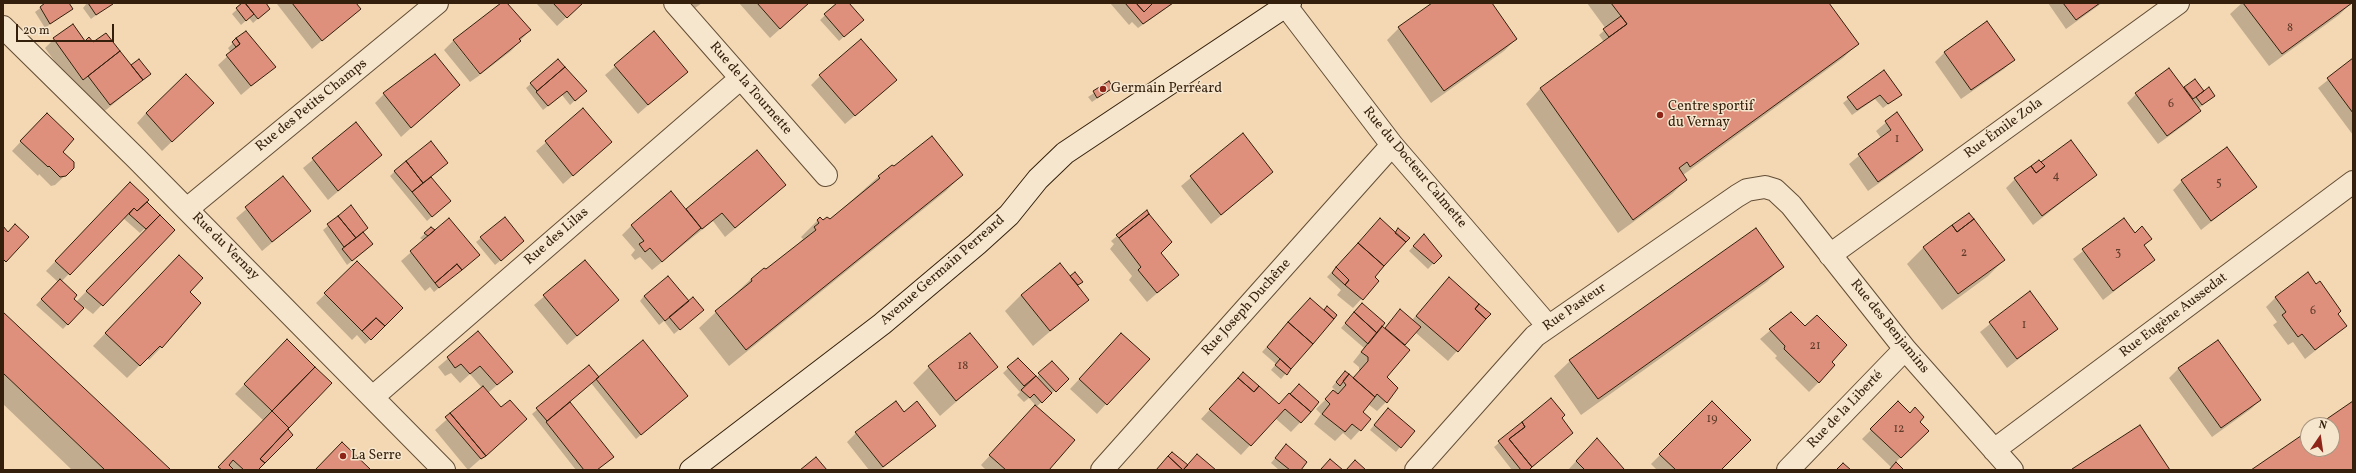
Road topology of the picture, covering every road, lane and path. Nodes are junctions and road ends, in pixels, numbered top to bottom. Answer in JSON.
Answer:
{"nodes":[{"id":1,"x":437,"y":3,"type":"edge"},
{"id":2,"x":674,"y":3,"type":"edge"},
{"id":3,"x":2178,"y":3,"type":"edge"},
{"id":4,"x":1288,"y":4,"type":"edge"},
{"id":5,"x":3,"y":27,"type":"edge"},
{"id":6,"x":741,"y":78,"type":"junction"},
{"id":7,"x":1392,"y":145,"type":"junction"},
{"id":8,"x":826,"y":175,"type":"dead end"},
{"id":9,"x":2353,"y":182,"type":"edge"},
{"id":10,"x":1765,"y":187,"type":"joint"},
{"id":11,"x":187,"y":209,"type":"junction"},
{"id":12,"x":1830,"y":255,"type":"junction"},
{"id":13,"x":1548,"y":326,"type":"junction"},
{"id":14,"x":1905,"y":349,"type":"junction"},
{"id":15,"x":374,"y":396,"type":"junction"},
{"id":16,"x":1994,"y":450,"type":"junction"},
{"id":17,"x":444,"y":470,"type":"edge"},
{"id":18,"x":691,"y":470,"type":"edge"},
{"id":19,"x":1102,"y":470,"type":"edge"},
{"id":20,"x":1416,"y":470,"type":"edge"},
{"id":21,"x":1788,"y":470,"type":"edge"},
{"id":22,"x":2012,"y":470,"type":"edge"}],
"edges":[{"from":1,"to":11,"type":"street","name":"Rue des Petits Champs"},
{"from":2,"to":6,"type":"street","name":"Rue de la Tournette"},
{"from":3,"to":12,"type":"street","name":"Rue Émile Zola"},
{"from":4,"to":7,"type":"street","name":"Rue du Docteur Calmette"},
{"from":4,"to":18,"type":"street","name":"Avenue Germain Perreard"},
{"from":5,"to":11,"type":"street","name":"Rue du Vernay"},
{"from":6,"to":8,"type":"street","name":"Rue de la Tournette"},
{"from":6,"to":15,"type":"street","name":"Rue des Lilas"},
{"from":7,"to":13,"type":"street","name":"Rue du Docteur Calmette"},
{"from":7,"to":19,"type":"street","name":"Rue Joseph Duchêne"},
{"from":9,"to":16,"type":"street","name":"Rue Eugène Aussedat"},
{"from":10,"to":12,"type":"street","name":"Rue des Benjamins"},
{"from":10,"to":13,"type":"street","name":"Rue Pasteur"},
{"from":11,"to":15,"type":"street","name":"Rue du Vernay"},
{"from":12,"to":14,"type":"street","name":"Rue des Benjamins"},
{"from":13,"to":20,"type":"street","name":"Rue Pasteur"},
{"from":14,"to":16,"type":"street","name":"Rue des Benjamins"},
{"from":14,"to":21,"type":"street","name":"Rue de la Liberté"},
{"from":15,"to":17,"type":"street","name":"Rue du Vernay"},
{"from":16,"to":22,"type":"street","name":"Rue des Benjamins"}]}
